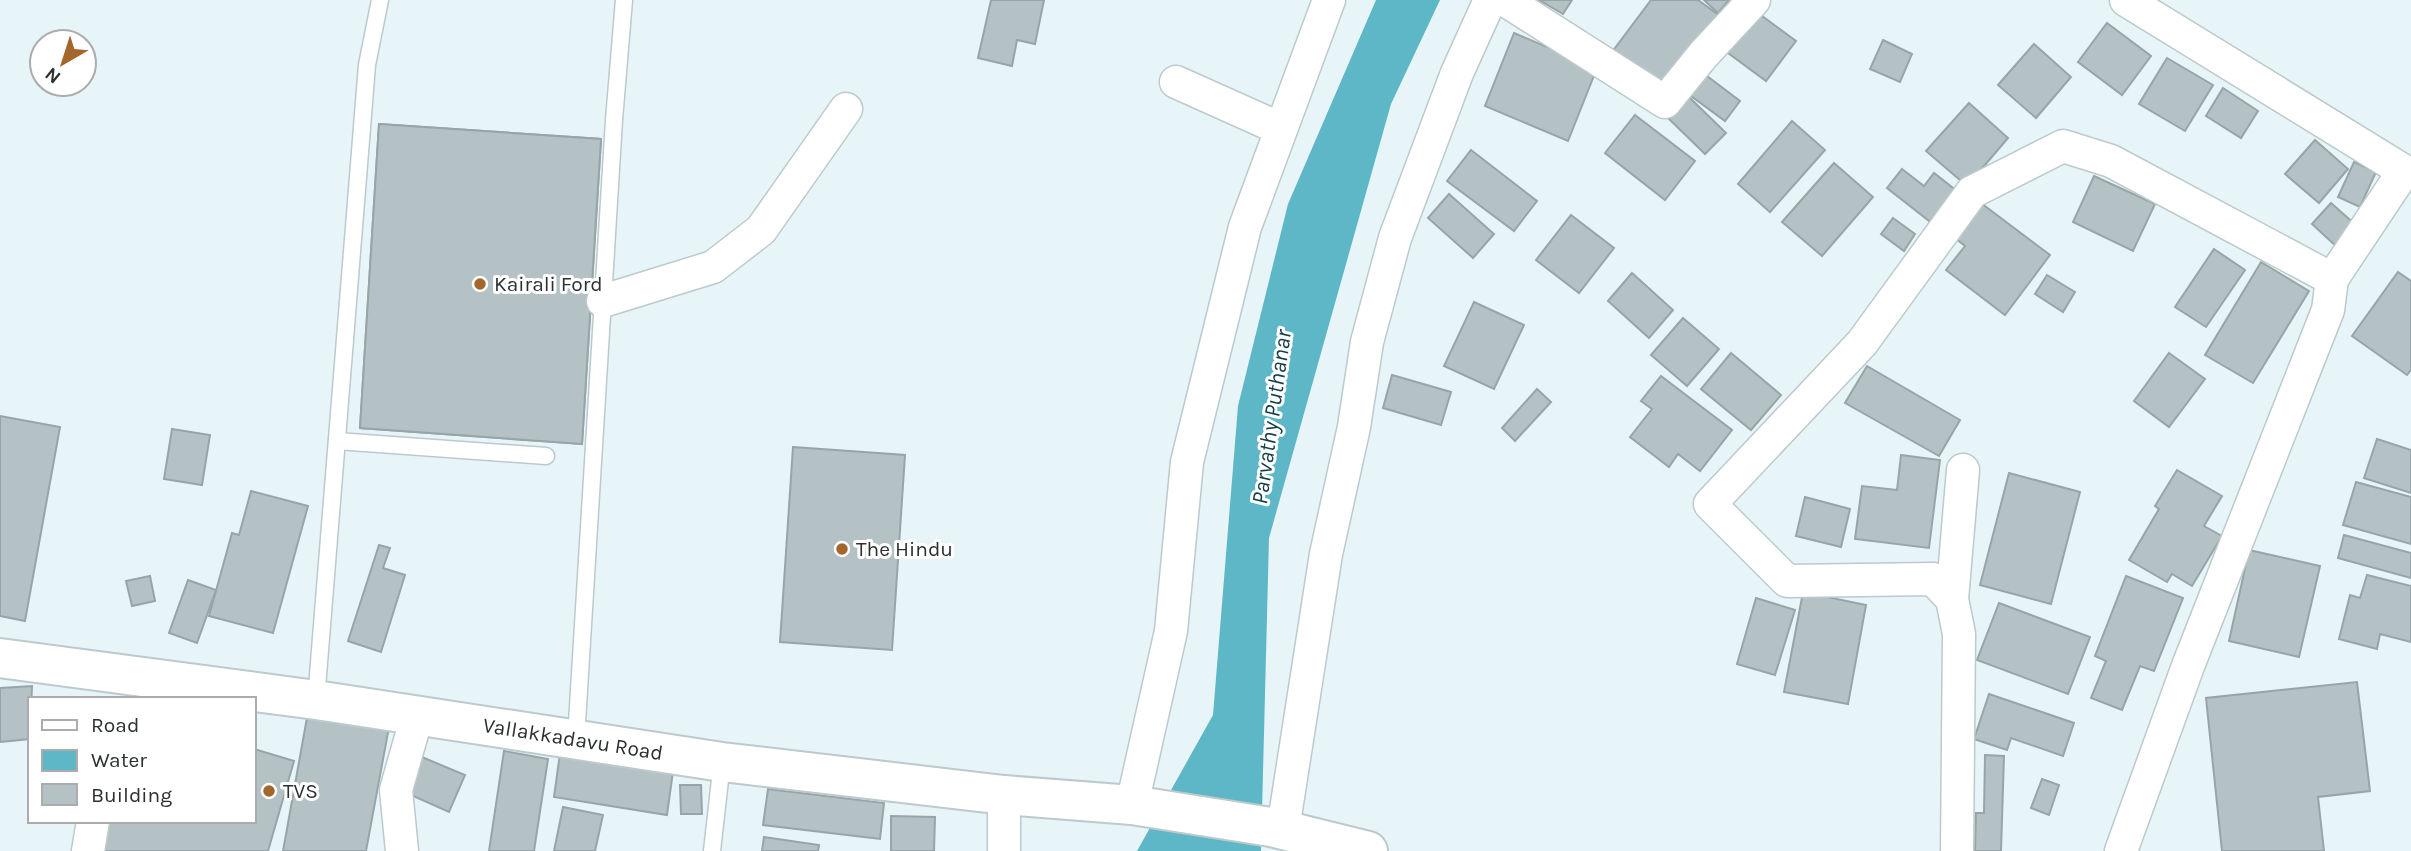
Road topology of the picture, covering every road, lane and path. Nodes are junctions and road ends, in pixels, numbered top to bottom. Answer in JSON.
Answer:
{"nodes":[{"id":1,"x":380,"y":0,"type":"edge"},
{"id":2,"x":624,"y":0,"type":"edge"},
{"id":3,"x":1329,"y":0,"type":"edge"},
{"id":4,"x":1490,"y":0,"type":"edge"},
{"id":5,"x":1505,"y":0,"type":"edge"},
{"id":6,"x":1754,"y":0,"type":"edge"},
{"id":7,"x":2126,"y":0,"type":"edge"},
{"id":8,"x":1176,"y":82,"type":"dead end"},
{"id":9,"x":846,"y":109,"type":"dead end"},
{"id":10,"x":1281,"y":129,"type":"junction"},
{"id":11,"x":2332,"y":279,"type":"junction"},
{"id":12,"x":603,"y":301,"type":"junction"},
{"id":13,"x":337,"y":441,"type":"junction"},
{"id":14,"x":546,"y":456,"type":"dead end"},
{"id":15,"x":1964,"y":470,"type":"dead end"},
{"id":16,"x":1952,"y":598,"type":"junction"},
{"id":17,"x":0,"y":658,"type":"edge"},
{"id":18,"x":125,"y":687,"type":"edge"},
{"id":19,"x":316,"y":700,"type":"junction"},
{"id":20,"x":417,"y":716,"type":"junction"},
{"id":21,"x":576,"y":739,"type":"junction"},
{"id":22,"x":722,"y":762,"type":"junction"},
{"id":23,"x":1004,"y":795,"type":"junction"},
{"id":24,"x":1140,"y":807,"type":"junction"},
{"id":25,"x":93,"y":823,"type":"edge"},
{"id":26,"x":1277,"y":828,"type":"junction"},
{"id":27,"x":88,"y":851,"type":"edge"},
{"id":28,"x":402,"y":851,"type":"edge"},
{"id":29,"x":712,"y":851,"type":"edge"},
{"id":30,"x":1004,"y":851,"type":"edge"},
{"id":31,"x":1368,"y":851,"type":"edge"},
{"id":32,"x":1957,"y":851,"type":"edge"},
{"id":33,"x":2121,"y":851,"type":"edge"}],
"edges":[{"from":1,"to":13,"type":"lane"},
{"from":2,"to":12,"type":"lane"},
{"from":3,"to":10,"type":"street"},
{"from":4,"to":26,"type":"street"},
{"from":5,"to":6,"type":"street"},
{"from":7,"to":11,"type":"street"},
{"from":8,"to":10,"type":"street"},
{"from":9,"to":12,"type":"street"},
{"from":10,"to":24,"type":"street"},
{"from":11,"to":16,"type":"street"},
{"from":11,"to":33,"type":"street"},
{"from":12,"to":21,"type":"lane"},
{"from":13,"to":14,"type":"lane"},
{"from":13,"to":19,"type":"lane"},
{"from":15,"to":16,"type":"street"},
{"from":16,"to":32,"type":"street"},
{"from":17,"to":18,"type":"street","name":"Vallakkadavu Road"},
{"from":18,"to":19,"type":"street","name":"Vallakkadavu Road"},
{"from":19,"to":20,"type":"street","name":"Vallakkadavu Road"},
{"from":20,"to":21,"type":"street","name":"Vallakkadavu Road"},
{"from":20,"to":28,"type":"street"},
{"from":21,"to":22,"type":"street","name":"Vallakkadavu Road"},
{"from":22,"to":23,"type":"street","name":"Vallakkadavu Road"},
{"from":22,"to":29,"type":"lane"},
{"from":23,"to":24,"type":"street","name":"Vallakkadavu Road"},
{"from":23,"to":30,"type":"street"},
{"from":24,"to":26,"type":"street","name":"Vallakkadavu Road"},
{"from":25,"to":27,"type":"street"},
{"from":26,"to":31,"type":"street","name":"Vallakkadavu Road"}]}
